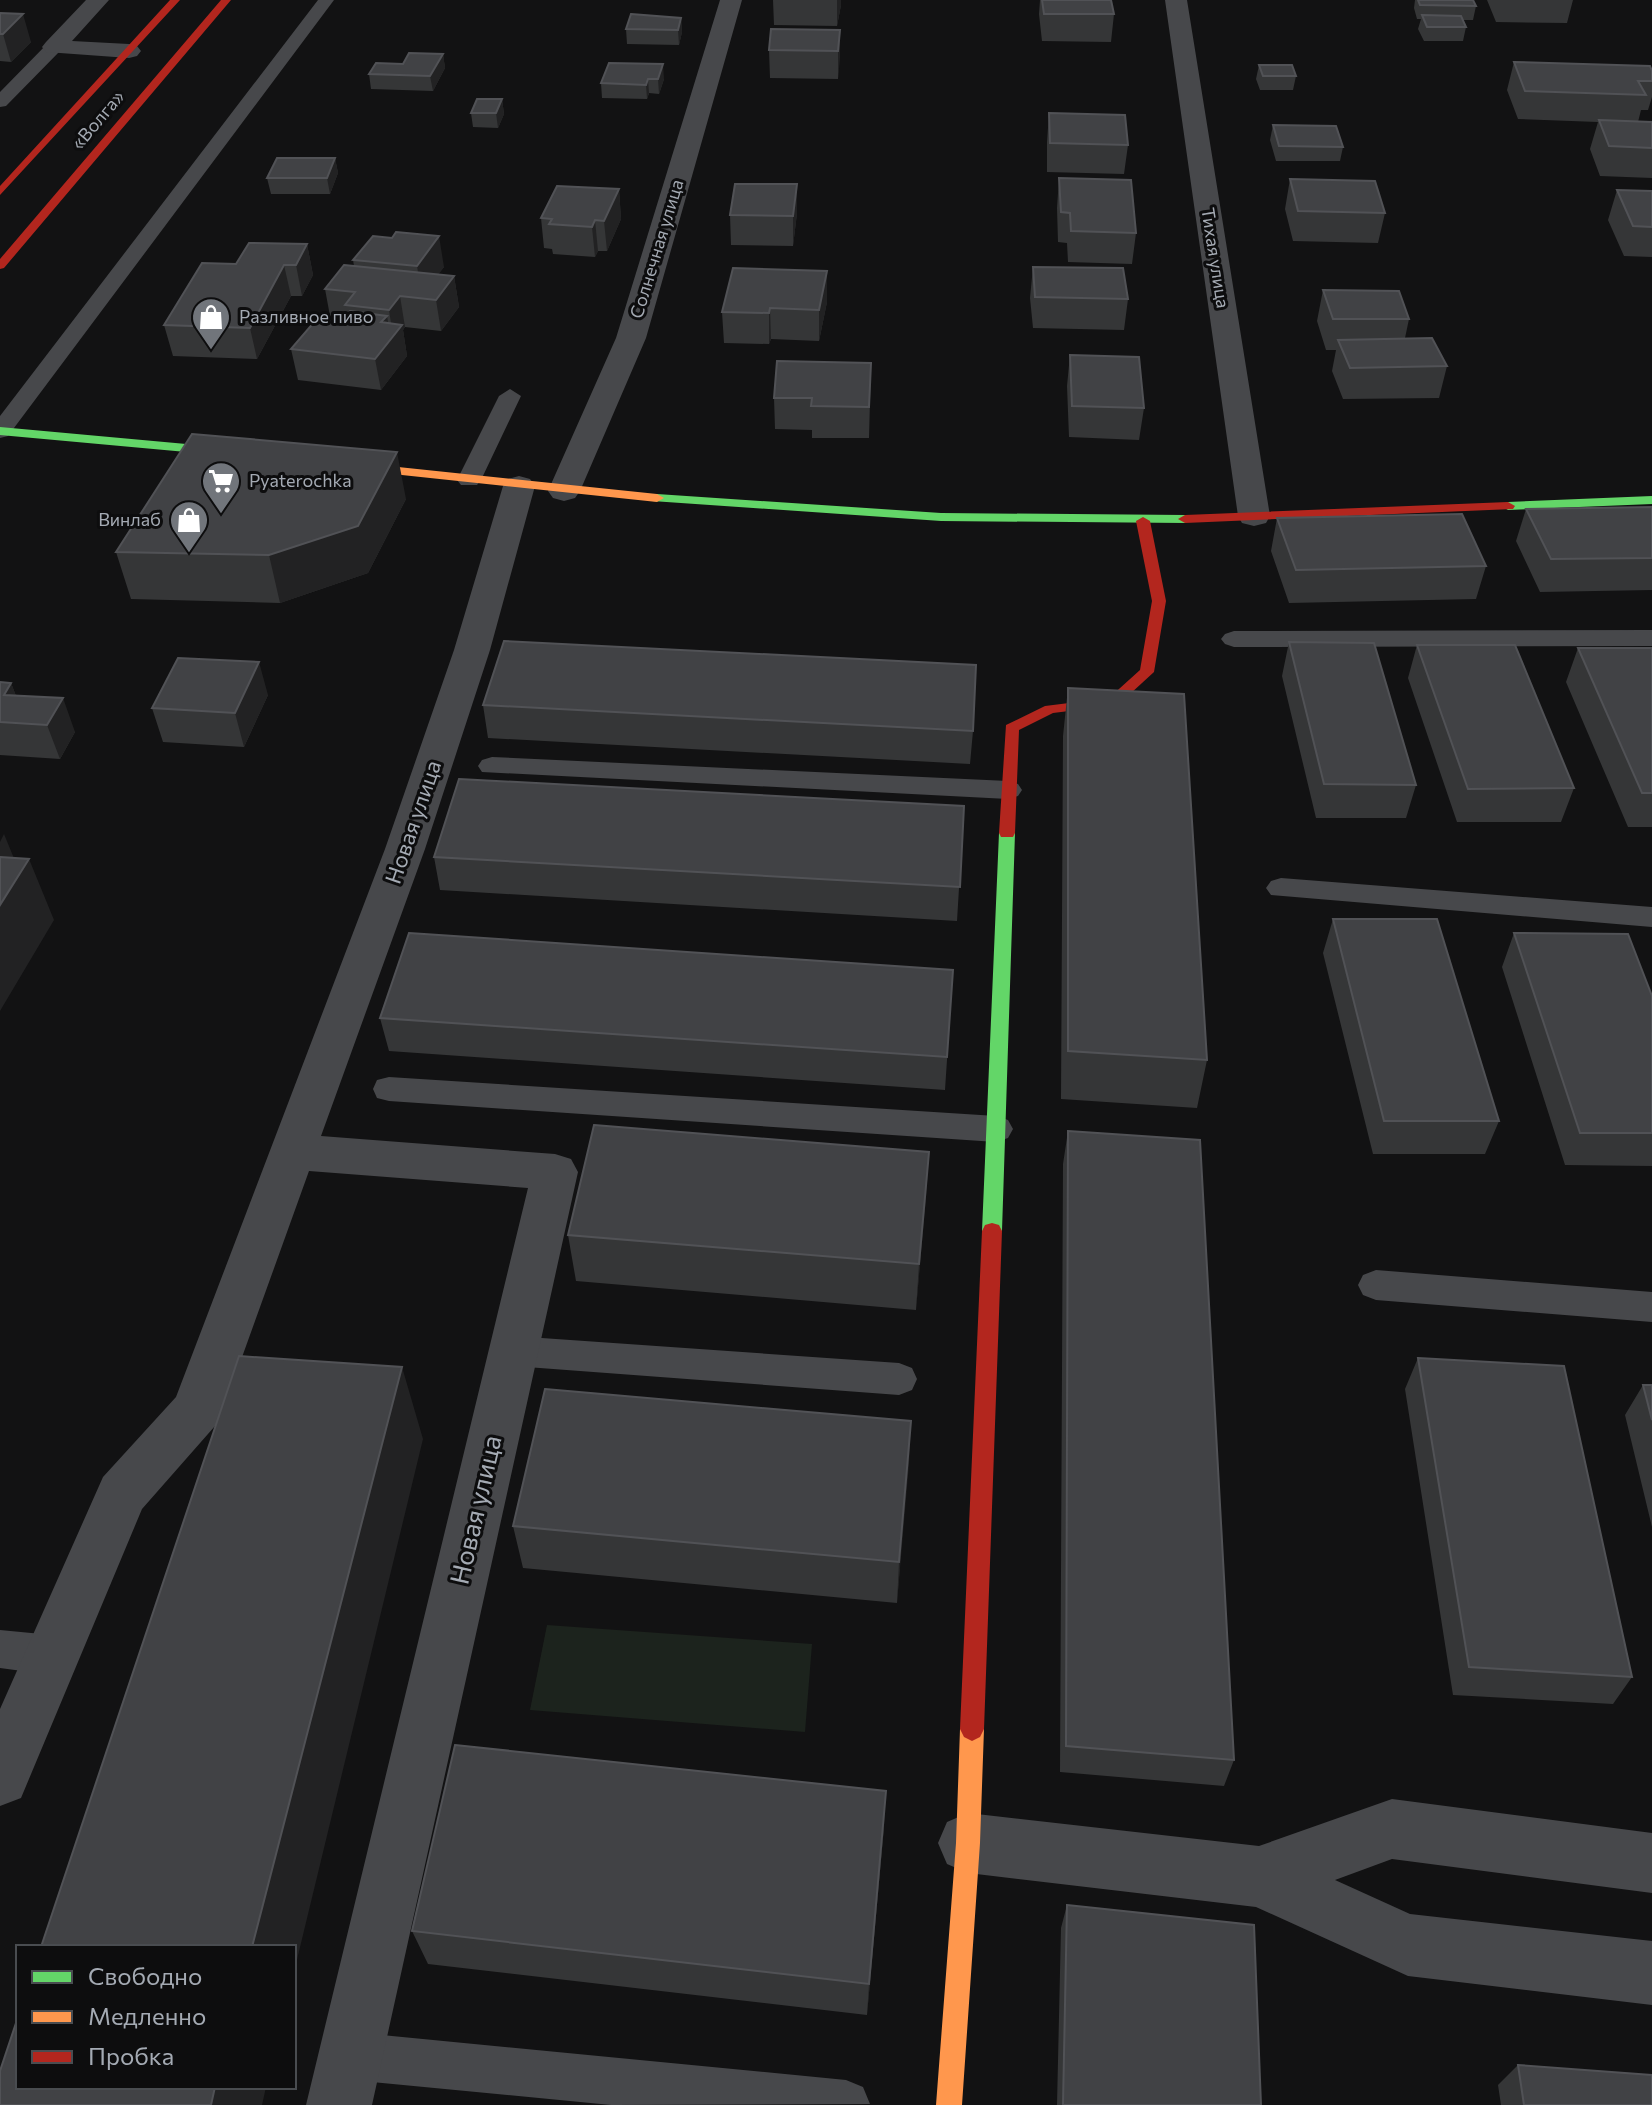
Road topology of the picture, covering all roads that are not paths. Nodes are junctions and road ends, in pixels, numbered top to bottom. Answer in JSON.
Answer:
{"nodes":[{"id":1,"x":98,"y":0,"type":"edge"},
{"id":2,"x":175,"y":0,"type":"edge"},
{"id":3,"x":226,"y":0,"type":"edge"},
{"id":4,"x":326,"y":0,"type":"edge"},
{"id":5,"x":731,"y":0,"type":"edge"},
{"id":6,"x":1176,"y":0,"type":"edge"},
{"id":7,"x":54,"y":47,"type":"junction"},
{"id":8,"x":129,"y":51,"type":"junction"},
{"id":9,"x":0,"y":102,"type":"edge"},
{"id":10,"x":0,"y":192,"type":"edge"},
{"id":11,"x":0,"y":266,"type":"edge"},
{"id":12,"x":510,"y":396,"type":"dead end"},
{"id":13,"x":0,"y":431,"type":"edge"},
{"id":14,"x":265,"y":456,"type":"edge"},
{"id":15,"x":327,"y":463,"type":"edge"},
{"id":16,"x":469,"y":480,"type":"junction"},
{"id":17,"x":519,"y":486,"type":"junction"},
{"id":18,"x":564,"y":491,"type":"junction"},
{"id":19,"x":1652,"y":500,"type":"edge"},
{"id":20,"x":1254,"y":516,"type":"junction"},
{"id":21,"x":1143,"y":521,"type":"junction"},
{"id":22,"x":1652,"y":638,"type":"edge"},
{"id":23,"x":1234,"y":639,"type":"dead end"},
{"id":24,"x":492,"y":766,"type":"dead end"},
{"id":25,"x":1008,"y":790,"type":"junction"},
{"id":26,"x":1281,"y":888,"type":"dead end"},
{"id":27,"x":1652,"y":917,"type":"edge"},
{"id":28,"x":389,"y":1089,"type":"dead end"},
{"id":29,"x":996,"y":1129,"type":"junction"},
{"id":30,"x":293,"y":1152,"type":"junction"},
{"id":31,"x":1376,"y":1285,"type":"dead end"},
{"id":32,"x":1652,"y":1307,"type":"edge"},
{"id":33,"x":513,"y":1351,"type":"junction"},
{"id":34,"x":899,"y":1379,"type":"dead end"},
{"id":35,"x":0,"y":1649,"type":"edge"},
{"id":36,"x":52,"y":1655,"type":"junction"},
{"id":37,"x":0,"y":1777,"type":"edge"},
{"id":38,"x":968,"y":1843,"type":"junction"},
{"id":39,"x":1652,"y":1863,"type":"edge"},
{"id":40,"x":1259,"y":1877,"type":"junction"},
{"id":41,"x":1652,"y":1973,"type":"edge"},
{"id":42,"x":345,"y":2080,"type":"edge"},
{"id":43,"x":846,"y":2104,"type":"edge"},
{"id":44,"x":949,"y":2105,"type":"edge"}],
"edges":[{"from":1,"to":7,"type":"street"},
{"from":2,"to":8,"type":"main road","name":"«Волга»"},
{"from":3,"to":11,"type":"main road","name":"«Волга»"},
{"from":4,"to":13,"type":"lane"},
{"from":5,"to":18,"type":"street","name":"Солнечная улица"},
{"from":6,"to":20,"type":"street","name":"Тихая улица"},
{"from":7,"to":8,"type":"street"},
{"from":7,"to":9,"type":"lane"},
{"from":8,"to":10,"type":"main road","name":"«Волга»"},
{"from":12,"to":16,"type":"lane"},
{"from":13,"to":14,"type":"main road"},
{"from":15,"to":16,"type":"main road"},
{"from":16,"to":17,"type":"main road"},
{"from":17,"to":18,"type":"main road"},
{"from":17,"to":30,"type":"street","name":"Новая улица"},
{"from":18,"to":21,"type":"main road"},
{"from":19,"to":20,"type":"main road"},
{"from":20,"to":21,"type":"main road"},
{"from":21,"to":25,"type":"main road"},
{"from":22,"to":23,"type":"lane"},
{"from":24,"to":25,"type":"lane"},
{"from":25,"to":29,"type":"main road"},
{"from":26,"to":27,"type":"lane"},
{"from":28,"to":29,"type":"lane"},
{"from":29,"to":38,"type":"main road"},
{"from":30,"to":33,"type":"street","name":"Новая улица"},
{"from":30,"to":36,"type":"street","name":"Новая улица"},
{"from":31,"to":32,"type":"lane"},
{"from":33,"to":34,"type":"lane"},
{"from":33,"to":42,"type":"street","name":"Новая улица"},
{"from":35,"to":36,"type":"lane"},
{"from":36,"to":37,"type":"street","name":"Новая улица"},
{"from":38,"to":40,"type":"street"},
{"from":38,"to":44,"type":"main road"},
{"from":39,"to":40,"type":"street"},
{"from":40,"to":41,"type":"street"},
{"from":42,"to":43,"type":"lane"}]}
